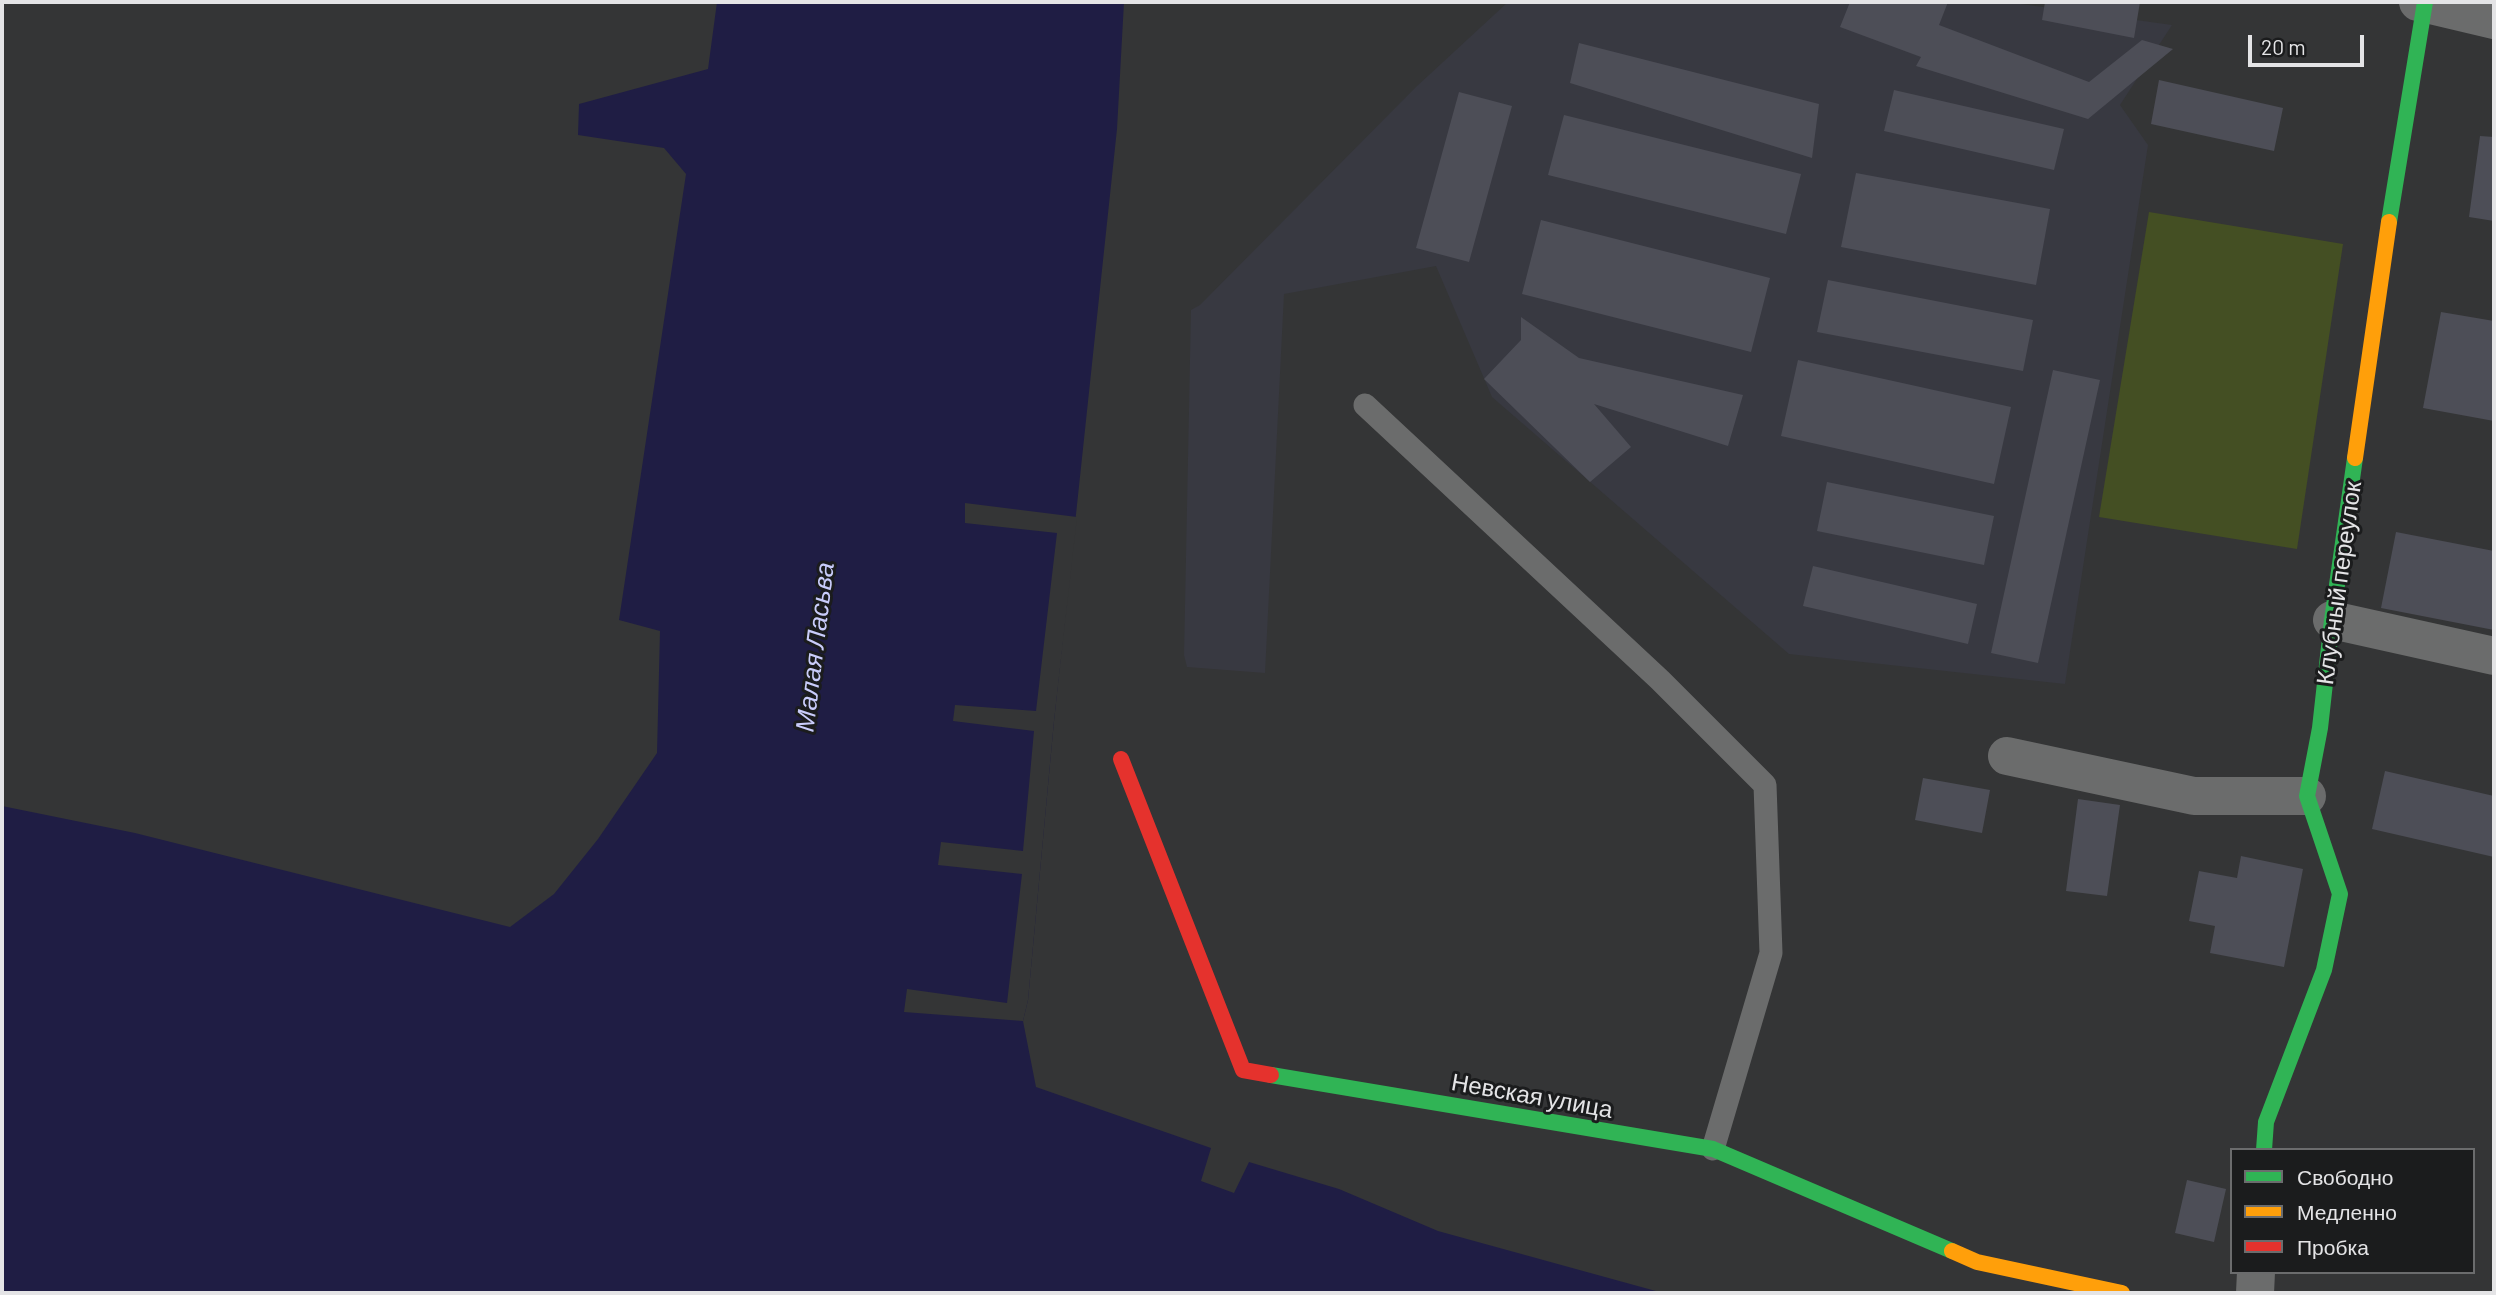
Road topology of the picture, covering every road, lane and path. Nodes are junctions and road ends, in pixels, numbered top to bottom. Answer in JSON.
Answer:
{"nodes":[{"id":1,"x":2422,"y":2,"type":"edge"},
{"id":2,"x":2494,"y":20,"type":"edge"},
{"id":3,"x":1364,"y":405,"type":"dead end"},
{"id":4,"x":2332,"y":620,"type":"junction"},
{"id":5,"x":2494,"y":656,"type":"edge"},
{"id":6,"x":2007,"y":756,"type":"dead end"},
{"id":7,"x":1121,"y":759,"type":"dead end"},
{"id":8,"x":2307,"y":796,"type":"junction"},
{"id":9,"x":2264,"y":1148,"type":"edge"},
{"id":10,"x":1713,"y":1149,"type":"junction"},
{"id":11,"x":2256,"y":1274,"type":"edge"},
{"id":12,"x":2122,"y":1293,"type":"edge"},
{"id":13,"x":2255,"y":1293,"type":"edge"}],
"edges":[{"from":1,"to":2,"type":"street"},
{"from":1,"to":4,"type":"street","name":"Клубный переулок"},
{"from":3,"to":10,"type":"lane"},
{"from":4,"to":5,"type":"street"},
{"from":4,"to":8,"type":"street","name":"Клубный переулок"},
{"from":6,"to":8,"type":"street"},
{"from":7,"to":10,"type":"street","name":"Невская улица"},
{"from":8,"to":9,"type":"street","name":"Клубный переулок"},
{"from":10,"to":12,"type":"street","name":"Невская улица"},
{"from":11,"to":13,"type":"street"}]}
